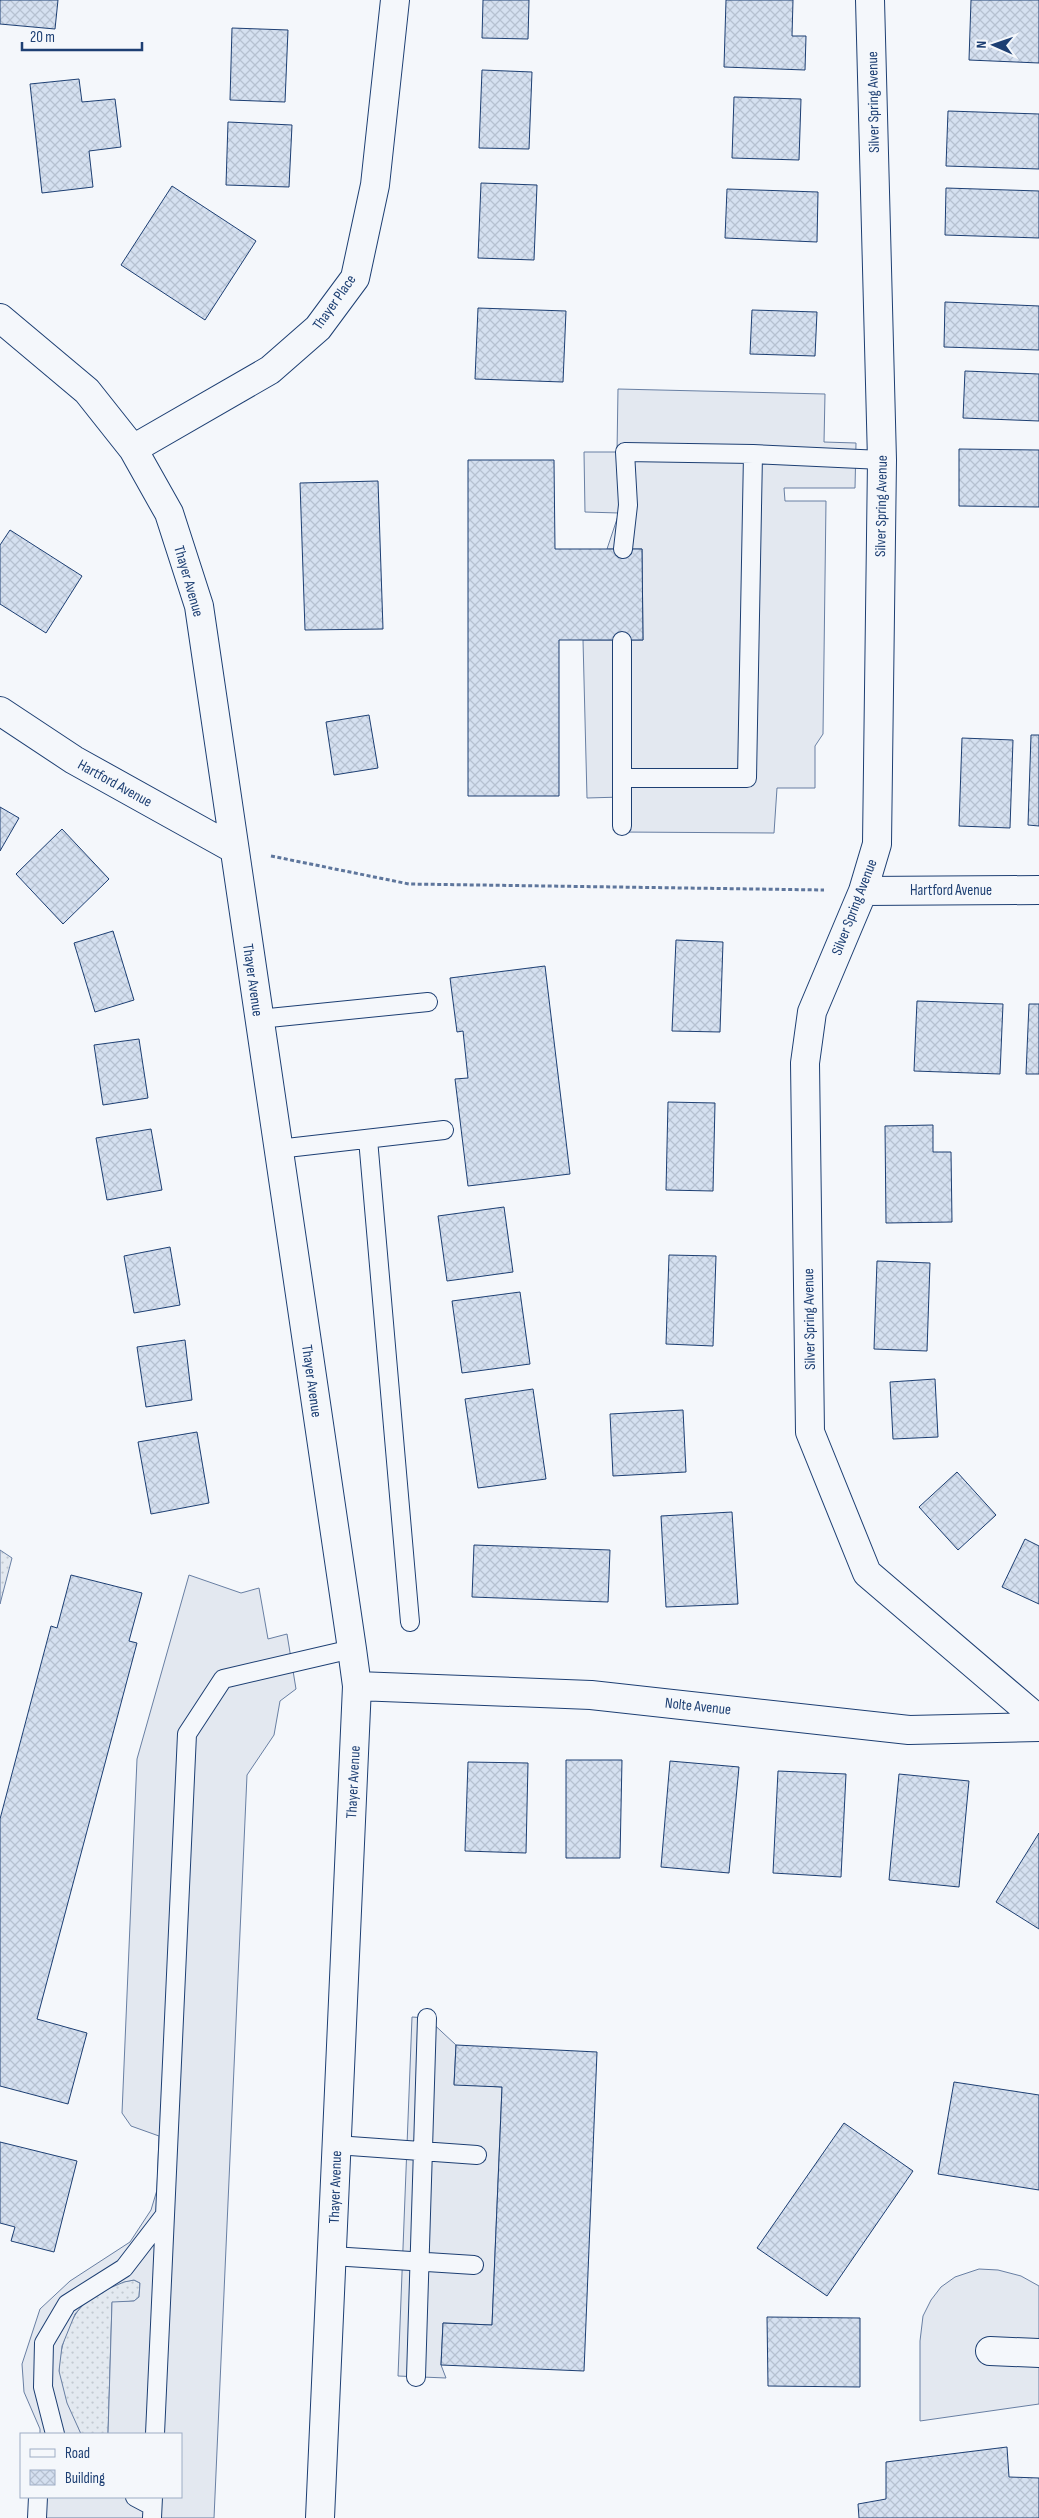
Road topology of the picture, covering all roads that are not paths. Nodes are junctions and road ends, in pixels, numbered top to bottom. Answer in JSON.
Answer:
{"nodes":[{"id":1,"x":395,"y":0,"type":"edge"},
{"id":2,"x":870,"y":0,"type":"edge"},
{"id":3,"x":0,"y":318,"type":"edge"},
{"id":4,"x":133,"y":449,"type":"junction"},
{"id":5,"x":753,"y":454,"type":"junction"},
{"id":6,"x":882,"y":460,"type":"junction"},
{"id":7,"x":623,"y":549,"type":"dead end"},
{"id":8,"x":622,"y":640,"type":"dead end"},
{"id":9,"x":0,"y":711,"type":"edge"},
{"id":10,"x":623,"y":778,"type":"junction"},
{"id":11,"x":622,"y":826,"type":"dead end"},
{"id":12,"x":234,"y":849,"type":"junction"},
{"id":13,"x":1039,"y":890,"type":"edge"},
{"id":14,"x":863,"y":891,"type":"junction"},
{"id":15,"x":428,"y":1002,"type":"dead end"},
{"id":16,"x":259,"y":1019,"type":"junction"},
{"id":17,"x":444,"y":1130,"type":"dead end"},
{"id":18,"x":368,"y":1139,"type":"junction"},
{"id":19,"x":278,"y":1149,"type":"junction"},
{"id":20,"x":410,"y":1622,"type":"dead end"},
{"id":21,"x":352,"y":1649,"type":"junction"},
{"id":22,"x":357,"y":1686,"type":"junction"},
{"id":23,"x":1039,"y":1720,"type":"edge"},
{"id":24,"x":1039,"y":1727,"type":"edge"},
{"id":25,"x":427,"y":2018,"type":"dead end"},
{"id":26,"x":336,"y":2146,"type":"junction"},
{"id":27,"x":423,"y":2150,"type":"junction"},
{"id":28,"x":477,"y":2154,"type":"dead end"},
{"id":29,"x":164,"y":2216,"type":"junction"},
{"id":30,"x":332,"y":2256,"type":"junction"},
{"id":31,"x":420,"y":2262,"type":"junction"},
{"id":32,"x":474,"y":2265,"type":"dead end"},
{"id":33,"x":990,"y":2351,"type":"dead end"},
{"id":34,"x":1039,"y":2353,"type":"edge"},
{"id":35,"x":416,"y":2377,"type":"dead end"},
{"id":36,"x":55,"y":2433,"type":"edge"},
{"id":37,"x":155,"y":2433,"type":"edge"},
{"id":38,"x":38,"y":2498,"type":"edge"},
{"id":39,"x":137,"y":2498,"type":"edge"},
{"id":40,"x":152,"y":2507,"type":"edge"},
{"id":41,"x":37,"y":2518,"type":"edge"},
{"id":42,"x":320,"y":2518,"type":"edge"}],
"edges":[{"from":1,"to":4,"type":"street","name":"Thayer Place"},
{"from":2,"to":6,"type":"street","name":"Silver Spring Avenue"},
{"from":3,"to":4,"type":"street","name":"Thayer Avenue"},
{"from":4,"to":12,"type":"street","name":"Thayer Avenue"},
{"from":5,"to":6,"type":"lane"},
{"from":5,"to":7,"type":"lane"},
{"from":5,"to":10,"type":"lane"},
{"from":6,"to":14,"type":"street","name":"Silver Spring Avenue"},
{"from":8,"to":10,"type":"lane"},
{"from":9,"to":12,"type":"street","name":"Hartford Avenue"},
{"from":10,"to":11,"type":"lane"},
{"from":12,"to":16,"type":"street","name":"Thayer Avenue"},
{"from":13,"to":14,"type":"street","name":"Hartford Avenue"},
{"from":14,"to":23,"type":"street","name":"Silver Spring Avenue"},
{"from":15,"to":16,"type":"lane"},
{"from":16,"to":19,"type":"street","name":"Thayer Avenue"},
{"from":17,"to":18,"type":"lane"},
{"from":18,"to":19,"type":"lane"},
{"from":18,"to":20,"type":"lane"},
{"from":19,"to":21,"type":"street","name":"Thayer Avenue"},
{"from":21,"to":22,"type":"street","name":"Thayer Avenue"},
{"from":21,"to":29,"type":"lane"},
{"from":22,"to":24,"type":"street","name":"Nolte Avenue"},
{"from":22,"to":26,"type":"street","name":"Thayer Avenue"},
{"from":25,"to":27,"type":"lane"},
{"from":26,"to":27,"type":"lane"},
{"from":26,"to":30,"type":"street","name":"Thayer Avenue"},
{"from":27,"to":28,"type":"lane"},
{"from":27,"to":31,"type":"lane"},
{"from":29,"to":36,"type":"lane"},
{"from":29,"to":37,"type":"lane"},
{"from":30,"to":31,"type":"lane"},
{"from":30,"to":42,"type":"street","name":"Thayer Avenue"},
{"from":31,"to":32,"type":"lane"},
{"from":31,"to":35,"type":"lane"},
{"from":33,"to":34,"type":"street"},
{"from":38,"to":41,"type":"lane"},
{"from":39,"to":40,"type":"lane"}]}
